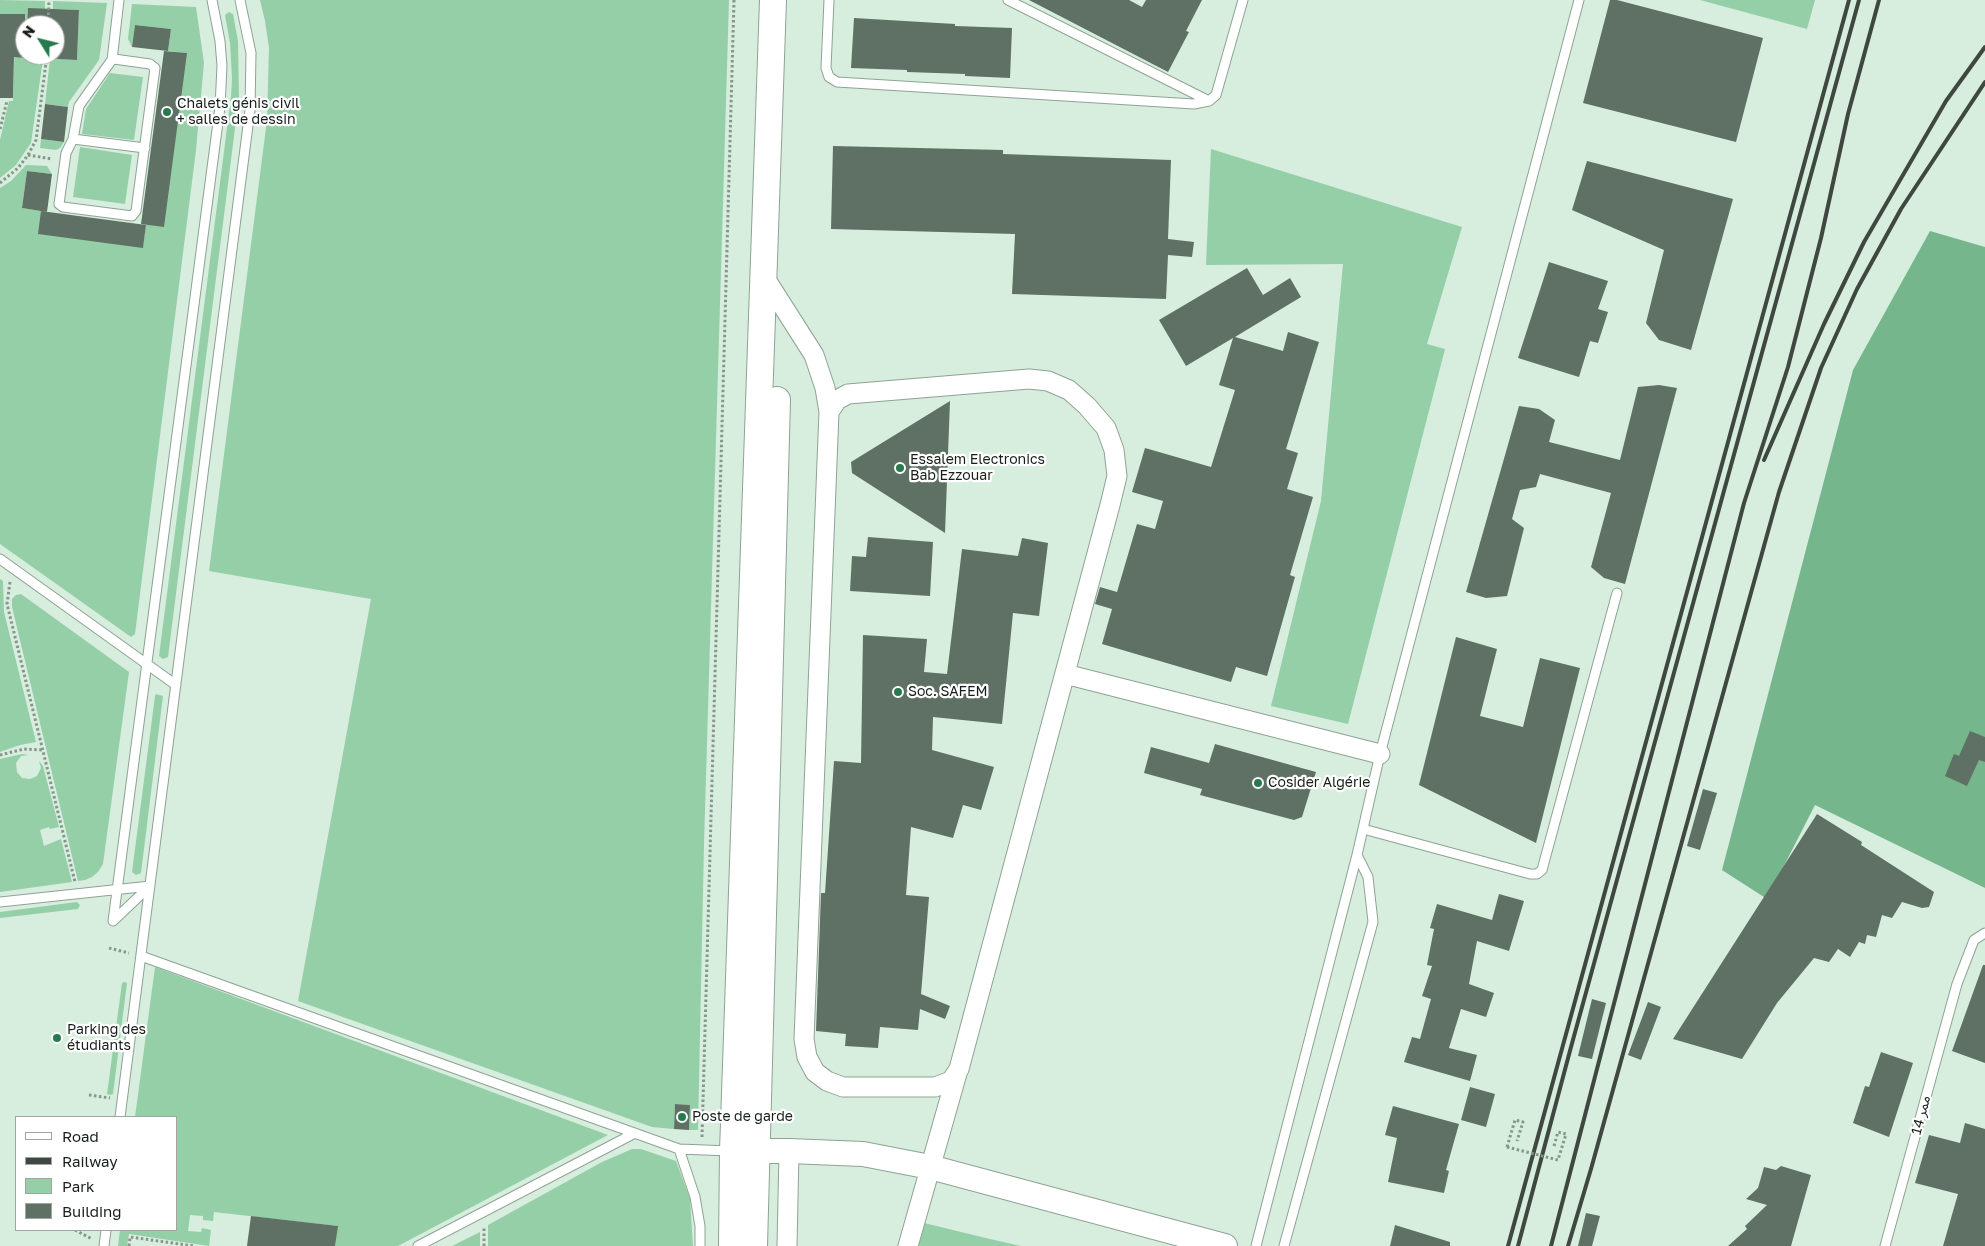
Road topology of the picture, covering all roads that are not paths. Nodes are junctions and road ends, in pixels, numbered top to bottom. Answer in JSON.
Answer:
{"nodes":[{"id":1,"x":119,"y":0,"type":"edge"},
{"id":2,"x":212,"y":0,"type":"edge"},
{"id":3,"x":240,"y":0,"type":"edge"},
{"id":4,"x":773,"y":0,"type":"edge"},
{"id":5,"x":790,"y":0,"type":"edge"},
{"id":6,"x":829,"y":0,"type":"edge"},
{"id":7,"x":1008,"y":0,"type":"edge"},
{"id":8,"x":1243,"y":0,"type":"edge"},
{"id":9,"x":1579,"y":0,"type":"edge"},
{"id":10,"x":112,"y":60,"type":"junction"},
{"id":11,"x":1209,"y":101,"type":"junction"},
{"id":12,"x":74,"y":139,"type":"junction"},
{"id":13,"x":145,"y":148,"type":"junction"},
{"id":14,"x":763,"y":275,"type":"junction"},
{"id":15,"x":779,"y":300,"type":"junction"},
{"id":16,"x":829,"y":412,"type":"junction"},
{"id":17,"x":0,"y":559,"type":"edge"},
{"id":18,"x":1618,"y":593,"type":"dead end"},
{"id":19,"x":146,"y":664,"type":"junction"},
{"id":20,"x":1065,"y":674,"type":"junction"},
{"id":21,"x":176,"y":685,"type":"junction"},
{"id":22,"x":1380,"y":754,"type":"junction"},
{"id":23,"x":1363,"y":829,"type":"junction"},
{"id":24,"x":1357,"y":855,"type":"junction"},
{"id":25,"x":150,"y":886,"type":"junction"},
{"id":26,"x":118,"y":888,"type":"junction"},
{"id":27,"x":0,"y":902,"type":"edge"},
{"id":28,"x":1985,"y":933,"type":"edge"},
{"id":29,"x":141,"y":956,"type":"junction"},
{"id":30,"x":959,"y":1069,"type":"junction"},
{"id":31,"x":120,"y":1116,"type":"edge"},
{"id":32,"x":635,"y":1133,"type":"junction"},
{"id":33,"x":679,"y":1149,"type":"junction"},
{"id":34,"x":745,"y":1151,"type":"junction"},
{"id":35,"x":789,"y":1151,"type":"junction"},
{"id":36,"x":930,"y":1167,"type":"junction"},
{"id":37,"x":106,"y":1231,"type":"edge"},
{"id":38,"x":104,"y":1246,"type":"edge"},
{"id":39,"x":418,"y":1246,"type":"edge"},
{"id":40,"x":700,"y":1246,"type":"edge"},
{"id":41,"x":732,"y":1246,"type":"edge"},
{"id":42,"x":754,"y":1246,"type":"edge"},
{"id":43,"x":787,"y":1246,"type":"edge"},
{"id":44,"x":908,"y":1246,"type":"edge"},
{"id":45,"x":1225,"y":1246,"type":"edge"},
{"id":46,"x":1256,"y":1246,"type":"edge"},
{"id":47,"x":1284,"y":1246,"type":"edge"},
{"id":48,"x":1885,"y":1246,"type":"edge"}],
"edges":[{"from":1,"to":10,"type":"lane"},
{"from":2,"to":19,"type":"lane"},
{"from":3,"to":21,"type":"lane"},
{"from":4,"to":14,"type":"main road"},
{"from":5,"to":15,"type":"main road"},
{"from":6,"to":11,"type":"lane"},
{"from":7,"to":11,"type":"lane"},
{"from":8,"to":11,"type":"lane"},
{"from":9,"to":22,"type":"lane"},
{"from":10,"to":12,"type":"lane"},
{"from":10,"to":13,"type":"lane"},
{"from":12,"to":13,"type":"lane"},
{"from":12,"to":13,"type":"lane"},
{"from":14,"to":15,"type":"street"},
{"from":14,"to":34,"type":"main road"},
{"from":15,"to":16,"type":"street"},
{"from":15,"to":34,"type":"main road"},
{"from":16,"to":20,"type":"street"},
{"from":16,"to":30,"type":"street"},
{"from":17,"to":19,"type":"lane"},
{"from":18,"to":23,"type":"lane"},
{"from":19,"to":21,"type":"lane"},
{"from":19,"to":26,"type":"lane"},
{"from":20,"to":22,"type":"street"},
{"from":20,"to":30,"type":"street"},
{"from":21,"to":25,"type":"lane"},
{"from":22,"to":23,"type":"lane"},
{"from":23,"to":24,"type":"lane"},
{"from":24,"to":46,"type":"lane"},
{"from":24,"to":47,"type":"lane"},
{"from":25,"to":26,"type":"lane"},
{"from":25,"to":26,"type":"lane"},
{"from":25,"to":29,"type":"lane"},
{"from":26,"to":27,"type":"lane"},
{"from":28,"to":48,"type":"lane","name":"ممر 14"},
{"from":29,"to":31,"type":"lane"},
{"from":29,"to":32,"type":"lane"},
{"from":30,"to":36,"type":"street"},
{"from":32,"to":33,"type":"lane"},
{"from":32,"to":39,"type":"lane"},
{"from":33,"to":34,"type":"lane"},
{"from":33,"to":40,"type":"lane"},
{"from":34,"to":35,"type":"street"},
{"from":34,"to":41,"type":"main road"},
{"from":34,"to":42,"type":"main road"},
{"from":35,"to":36,"type":"street"},
{"from":35,"to":43,"type":"street"},
{"from":36,"to":44,"type":"street"},
{"from":36,"to":45,"type":"street"},
{"from":37,"to":38,"type":"lane"}]}
